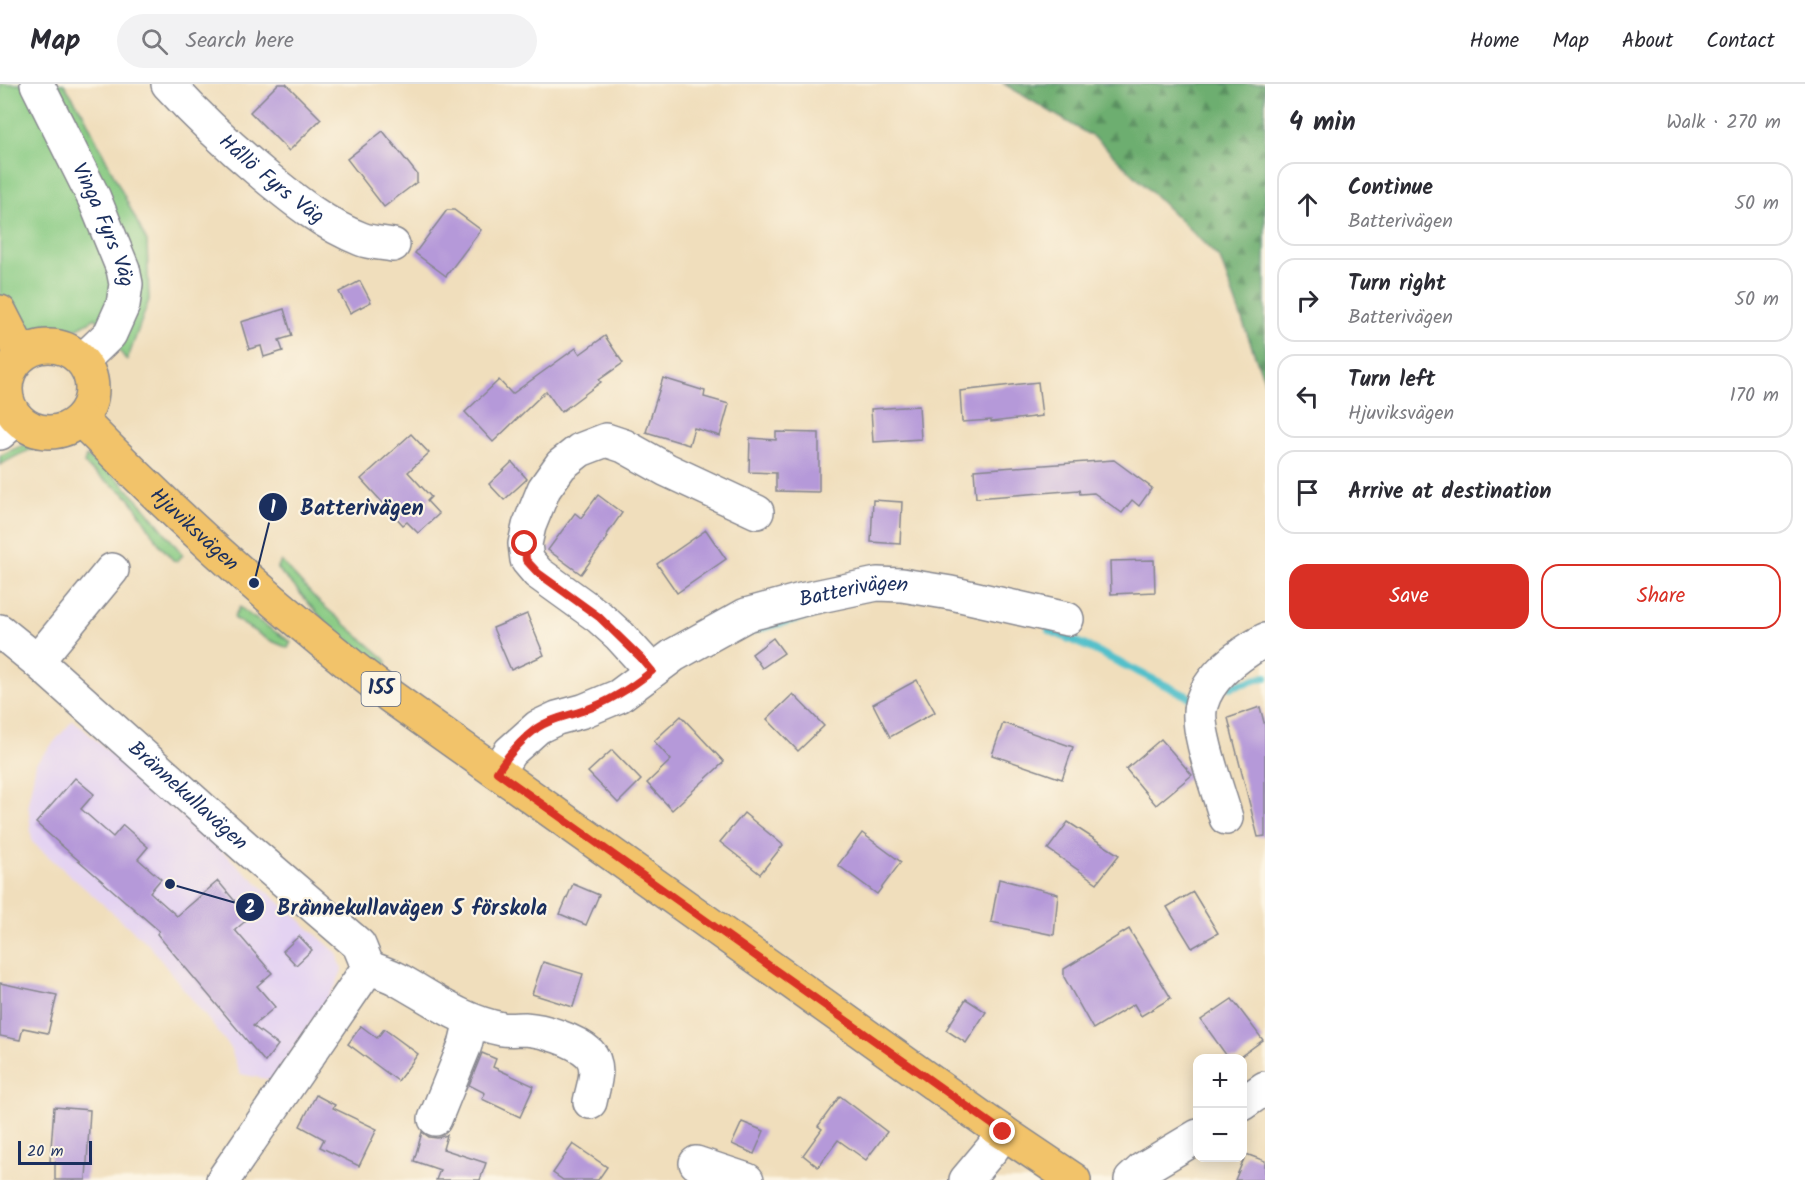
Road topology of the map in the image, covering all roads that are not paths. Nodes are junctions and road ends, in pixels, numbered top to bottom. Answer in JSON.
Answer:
{"nodes":[{"id":1,"x":37,"y":84,"type":"edge"},
{"id":2,"x":168,"y":84,"type":"edge"},
{"id":3,"x":393,"y":245,"type":"dead end"},
{"id":4,"x":0,"y":312,"type":"edge"},
{"id":5,"x":22,"y":355,"type":"junction"},
{"id":6,"x":82,"y":361,"type":"junction"},
{"id":7,"x":80,"y":419,"type":"junction"},
{"id":8,"x":8,"y":426,"type":"edge"},
{"id":9,"x":757,"y":512,"type":"dead end"},
{"id":10,"x":112,"y":570,"type":"dead end"},
{"id":11,"x":1067,"y":619,"type":"dead end"},
{"id":12,"x":0,"y":631,"type":"edge"},
{"id":13,"x":1265,"y":640,"type":"edge"},
{"id":14,"x":37,"y":661,"type":"junction"},
{"id":15,"x":652,"y":671,"type":"junction"},
{"id":16,"x":497,"y":772,"type":"junction"},
{"id":17,"x":1226,"y":818,"type":"dead end"},
{"id":18,"x":368,"y":967,"type":"junction"},
{"id":19,"x":471,"y":1020,"type":"junction"},
{"id":20,"x":1265,"y":1088,"type":"edge"},
{"id":21,"x":1247,"y":1101,"type":"edge"},
{"id":22,"x":590,"y":1102,"type":"dead end"},
{"id":23,"x":435,"y":1119,"type":"dead end"},
{"id":24,"x":1003,"y":1132,"type":"junction"},
{"id":25,"x":1193,"y":1141,"type":"edge"},
{"id":26,"x":696,"y":1163,"type":"dead end"},
{"id":27,"x":1171,"y":1167,"type":"edge"},
{"id":28,"x":223,"y":1180,"type":"edge"},
{"id":29,"x":747,"y":1180,"type":"edge"},
{"id":30,"x":966,"y":1180,"type":"edge"},
{"id":31,"x":1074,"y":1180,"type":"edge"},
{"id":32,"x":1131,"y":1180,"type":"edge"}],
"edges":[{"from":1,"to":6,"type":"street","name":"Vinga Fyrs Väg"},
{"from":2,"to":3,"type":"street","name":"Hållö Fyrs Väg"},
{"from":4,"to":5,"type":"main road"},
{"from":5,"to":6,"type":"main road"},
{"from":5,"to":8,"type":"main road"},
{"from":6,"to":7,"type":"main road"},
{"from":7,"to":8,"type":"main road"},
{"from":7,"to":16,"type":"main road","name":"Hjuviksvägen","number":"155"},
{"from":9,"to":15,"type":"street"},
{"from":10,"to":14,"type":"street"},
{"from":11,"to":15,"type":"street","name":"Batterivägen"},
{"from":12,"to":14,"type":"street","name":"Brännekullavägen"},
{"from":13,"to":17,"type":"street"},
{"from":14,"to":18,"type":"street","name":"Brännekullavägen"},
{"from":15,"to":16,"type":"street","name":"Batterivägen"},
{"from":16,"to":24,"type":"main road","name":"Hjuviksvägen","number":"155"},
{"from":18,"to":19,"type":"street"},
{"from":18,"to":28,"type":"street"},
{"from":19,"to":22,"type":"street"},
{"from":19,"to":23,"type":"street"},
{"from":20,"to":21,"type":"street"},
{"from":24,"to":30,"type":"street"},
{"from":24,"to":31,"type":"main road","name":"Hjuviksvägen","number":"155"},
{"from":25,"to":27,"type":"street"},
{"from":26,"to":29,"type":"street"},
{"from":27,"to":32,"type":"street"}]}
